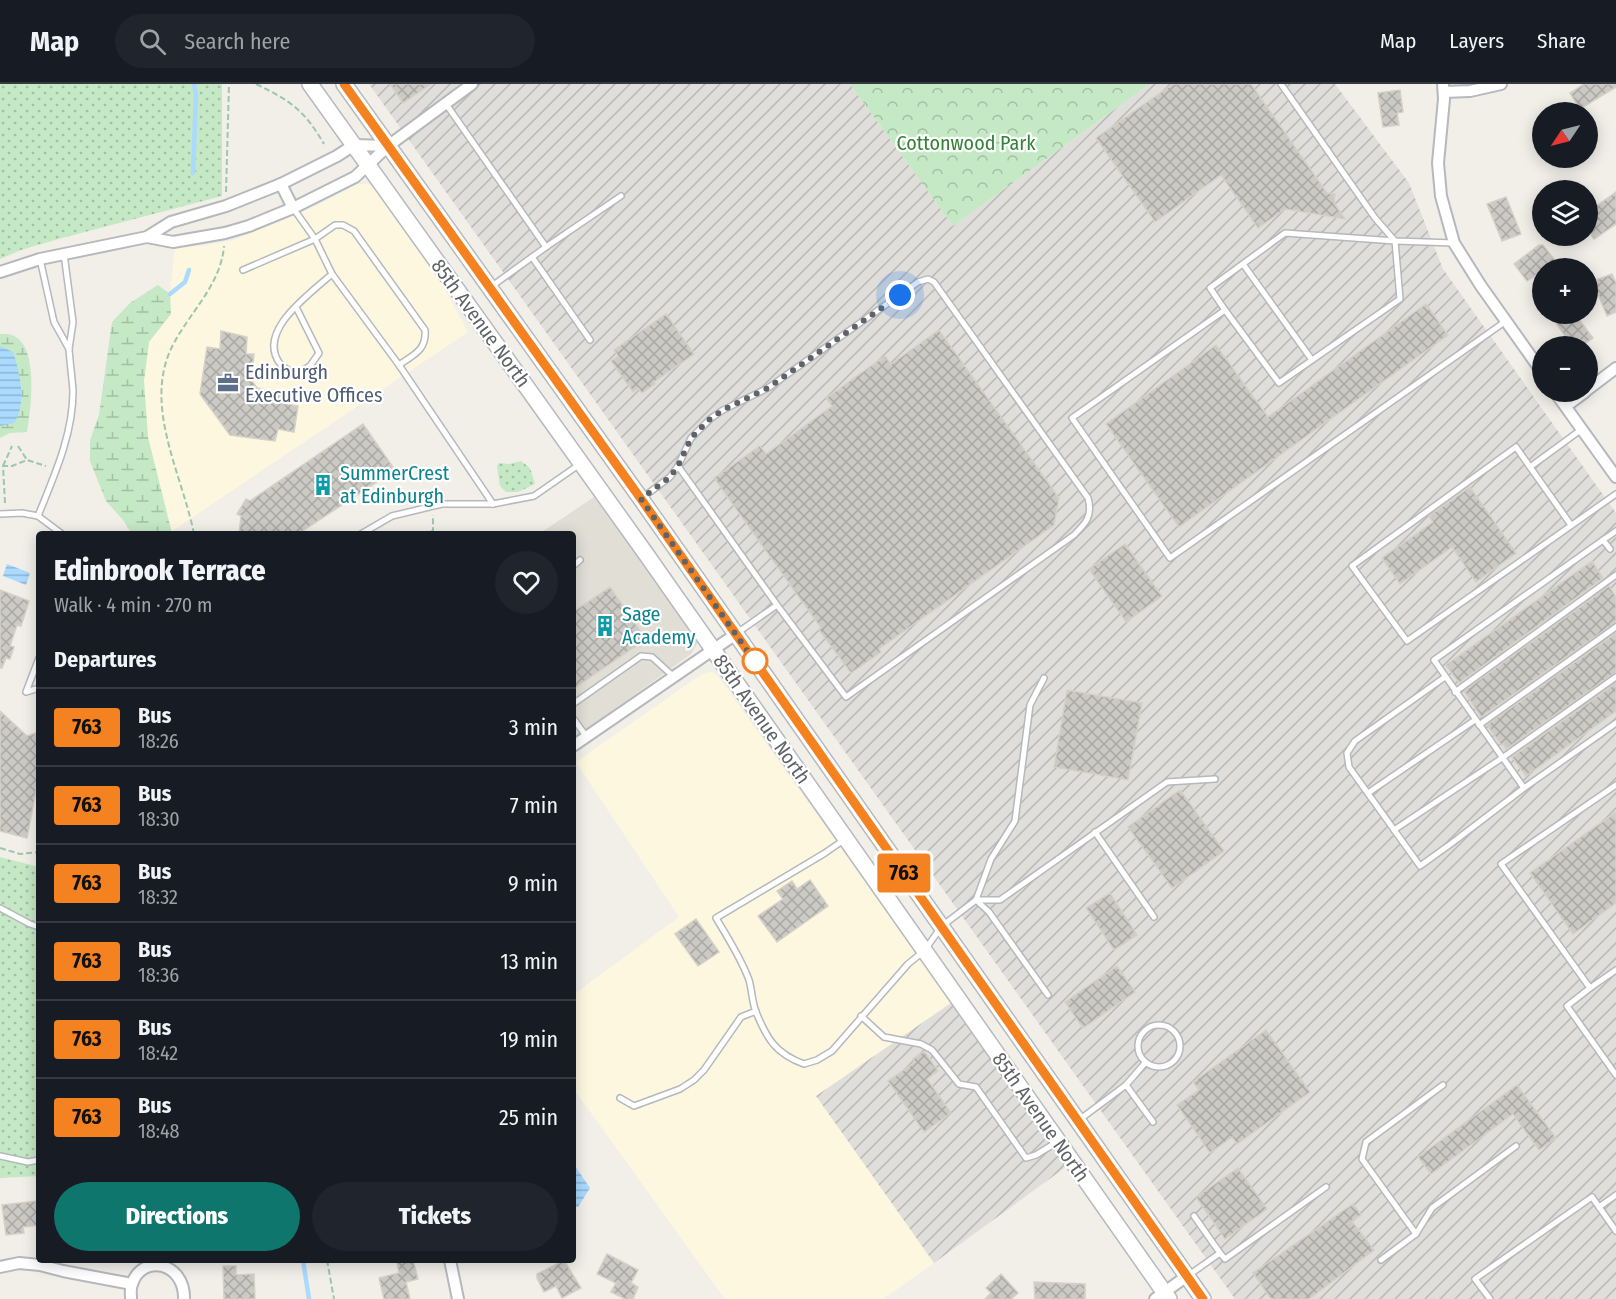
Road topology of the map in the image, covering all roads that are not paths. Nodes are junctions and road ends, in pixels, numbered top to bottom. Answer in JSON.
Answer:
{"nodes":[{"id":1,"x":310,"y":84,"type":"edge"},
{"id":2,"x":472,"y":84,"type":"edge"},
{"id":3,"x":1281,"y":84,"type":"edge"},
{"id":4,"x":1501,"y":84,"type":"edge"},
{"id":5,"x":347,"y":85,"type":"edge"},
{"id":6,"x":1443,"y":88,"type":"edge"},
{"id":7,"x":446,"y":104,"type":"junction"},
{"id":8,"x":354,"y":145,"type":"junction"},
{"id":9,"x":388,"y":146,"type":"junction"},
{"id":10,"x":369,"y":166,"type":"junction"},
{"id":11,"x":282,"y":184,"type":"junction"},
{"id":12,"x":621,"y":196,"type":"dead end"},
{"id":13,"x":293,"y":208,"type":"junction"},
{"id":14,"x":147,"y":237,"type":"junction"},
{"id":15,"x":315,"y":239,"type":"junction"},
{"id":16,"x":1395,"y":241,"type":"junction"},
{"id":17,"x":1454,"y":243,"type":"junction"},
{"id":18,"x":546,"y":247,"type":"junction"},
{"id":19,"x":64,"y":254,"type":"junction"},
{"id":20,"x":532,"y":257,"type":"junction"},
{"id":21,"x":40,"y":259,"type":"junction"},
{"id":22,"x":1243,"y":264,"type":"junction"},
{"id":23,"x":243,"y":270,"type":"dead end"},
{"id":24,"x":0,"y":272,"type":"edge"},
{"id":25,"x":332,"y":274,"type":"junction"},
{"id":26,"x":490,"y":288,"type":"junction"},
{"id":27,"x":296,"y":307,"type":"junction"},
{"id":28,"x":1225,"y":309,"type":"junction"},
{"id":29,"x":1506,"y":321,"type":"junction"},
{"id":30,"x":590,"y":340,"type":"dead end"},
{"id":31,"x":69,"y":349,"type":"junction"},
{"id":32,"x":1532,"y":358,"type":"edge"},
{"id":33,"x":1312,"y":360,"type":"junction"},
{"id":34,"x":399,"y":365,"type":"junction"},
{"id":35,"x":1616,"y":368,"type":"edge"},
{"id":36,"x":1598,"y":382,"type":"edge"},
{"id":37,"x":1563,"y":402,"type":"edge"},
{"id":38,"x":1571,"y":402,"type":"edge"},
{"id":39,"x":1566,"y":406,"type":"junction"},
{"id":40,"x":1582,"y":429,"type":"junction"},
{"id":41,"x":581,"y":463,"type":"junction"},
{"id":42,"x":678,"y":466,"type":"junction"},
{"id":43,"x":1530,"y":467,"type":"junction"},
{"id":44,"x":1616,"y":477,"type":"edge"},
{"id":45,"x":1616,"y":494,"type":"edge"},
{"id":46,"x":641,"y":499,"type":"junction"},
{"id":47,"x":493,"y":504,"type":"junction"},
{"id":48,"x":0,"y":514,"type":"edge"},
{"id":49,"x":38,"y":516,"type":"junction"},
{"id":50,"x":1571,"y":525,"type":"junction"},
{"id":51,"x":58,"y":531,"type":"edge"},
{"id":52,"x":367,"y":531,"type":"edge"},
{"id":53,"x":1616,"y":531,"type":"edge"},
{"id":54,"x":1603,"y":540,"type":"junction"},
{"id":55,"x":1610,"y":549,"type":"dead end"},
{"id":56,"x":580,"y":561,"type":"dead end"},
{"id":57,"x":576,"y":564,"type":"edge"},
{"id":58,"x":1616,"y":575,"type":"edge"},
{"id":59,"x":777,"y":605,"type":"junction"},
{"id":60,"x":1616,"y":627,"type":"edge"},
{"id":61,"x":736,"y":634,"type":"junction"},
{"id":62,"x":713,"y":650,"type":"junction"},
{"id":63,"x":36,"y":665,"type":"edge"},
{"id":64,"x":674,"y":677,"type":"junction"},
{"id":65,"x":1444,"y":677,"type":"junction"},
{"id":66,"x":1616,"y":677,"type":"edge"},
{"id":67,"x":1044,"y":678,"type":"dead end"},
{"id":68,"x":36,"y":689,"type":"edge"},
{"id":69,"x":1455,"y":692,"type":"junction"},
{"id":70,"x":576,"y":702,"type":"edge"},
{"id":71,"x":576,"y":722,"type":"edge"},
{"id":72,"x":1477,"y":723,"type":"junction"},
{"id":73,"x":1616,"y":723,"type":"edge"},
{"id":74,"x":587,"y":738,"type":"junction"},
{"id":75,"x":576,"y":744,"type":"edge"},
{"id":76,"x":1502,"y":758,"type":"junction"},
{"id":77,"x":1215,"y":779,"type":"dead end"},
{"id":78,"x":1616,"y":785,"type":"edge"},
{"id":79,"x":1524,"y":788,"type":"junction"},
{"id":80,"x":1368,"y":793,"type":"junction"},
{"id":81,"x":1394,"y":831,"type":"junction"},
{"id":82,"x":1095,"y":832,"type":"junction"},
{"id":83,"x":846,"y":838,"type":"junction"},
{"id":84,"x":976,"y":900,"type":"junction"},
{"id":85,"x":0,"y":908,"type":"edge"},
{"id":86,"x":1154,"y":917,"type":"dead end"},
{"id":87,"x":36,"y":926,"type":"edge"},
{"id":88,"x":942,"y":926,"type":"junction"},
{"id":89,"x":924,"y":951,"type":"junction"},
{"id":90,"x":1616,"y":969,"type":"edge"},
{"id":91,"x":1590,"y":988,"type":"junction"},
{"id":92,"x":1047,"y":994,"type":"dead end"},
{"id":93,"x":756,"y":1011,"type":"junction"},
{"id":94,"x":861,"y":1016,"type":"junction"},
{"id":95,"x":1146,"y":1063,"type":"junction"},
{"id":96,"x":1616,"y":1075,"type":"edge"},
{"id":97,"x":1126,"y":1085,"type":"junction"},
{"id":98,"x":1443,"y":1085,"type":"dead end"},
{"id":99,"x":620,"y":1098,"type":"dead end"},
{"id":100,"x":1078,"y":1120,"type":"junction"},
{"id":101,"x":1153,"y":1122,"type":"dead end"},
{"id":102,"x":1058,"y":1141,"type":"junction"},
{"id":103,"x":1516,"y":1146,"type":"dead end"},
{"id":104,"x":0,"y":1156,"type":"edge"},
{"id":105,"x":36,"y":1161,"type":"edge"},
{"id":106,"x":1326,"y":1187,"type":"dead end"},
{"id":107,"x":1616,"y":1195,"type":"edge"},
{"id":108,"x":1599,"y":1207,"type":"junction"},
{"id":109,"x":1194,"y":1216,"type":"dead end"},
{"id":110,"x":1616,"y":1231,"type":"edge"},
{"id":111,"x":1416,"y":1234,"type":"junction"},
{"id":112,"x":1220,"y":1253,"type":"junction"},
{"id":113,"x":1381,"y":1260,"type":"dead end"},
{"id":114,"x":451,"y":1263,"type":"edge"},
{"id":115,"x":0,"y":1268,"type":"edge"},
{"id":116,"x":1187,"y":1276,"type":"junction"},
{"id":117,"x":132,"y":1284,"type":"junction"},
{"id":118,"x":1163,"y":1297,"type":"edge"},
{"id":119,"x":131,"y":1299,"type":"edge"},
{"id":120,"x":184,"y":1299,"type":"edge"},
{"id":121,"x":458,"y":1299,"type":"edge"},
{"id":122,"x":1203,"y":1299,"type":"edge"},
{"id":123,"x":1490,"y":1299,"type":"edge"}],
"edges":[{"from":1,"to":8,"type":"main road","name":"85th Avenue North"},
{"from":2,"to":7,"type":"street"},
{"from":3,"to":16,"type":"lane"},
{"from":4,"to":6,"type":"street"},
{"from":5,"to":9,"type":"main road","name":"85th Avenue North"},
{"from":6,"to":17,"type":"street"},
{"from":7,"to":9,"type":"street"},
{"from":7,"to":18,"type":"lane"},
{"from":8,"to":9,"type":"street"},
{"from":8,"to":10,"type":"main road","name":"85th Avenue North"},
{"from":8,"to":11,"type":"street"},
{"from":9,"to":10,"type":"street"},
{"from":9,"to":26,"type":"main road","name":"85th Avenue North"},
{"from":10,"to":13,"type":"street"},
{"from":10,"to":41,"type":"main road","name":"85th Avenue North"},
{"from":11,"to":13,"type":"street"},
{"from":11,"to":14,"type":"street"},
{"from":12,"to":18,"type":"lane"},
{"from":13,"to":14,"type":"street"},
{"from":13,"to":15,"type":"lane"},
{"from":14,"to":19,"type":"street"},
{"from":15,"to":23,"type":"lane"},
{"from":15,"to":25,"type":"lane"},
{"from":15,"to":34,"type":"lane"},
{"from":16,"to":17,"type":"lane"},
{"from":16,"to":22,"type":"lane"},
{"from":16,"to":33,"type":"lane"},
{"from":17,"to":29,"type":"street"},
{"from":18,"to":20,"type":"lane"},
{"from":19,"to":21,"type":"street"},
{"from":19,"to":31,"type":"lane"},
{"from":20,"to":26,"type":"lane"},
{"from":20,"to":30,"type":"lane"},
{"from":21,"to":24,"type":"street"},
{"from":21,"to":31,"type":"lane"},
{"from":22,"to":28,"type":"lane"},
{"from":22,"to":33,"type":"lane"},
{"from":25,"to":27,"type":"lane"},
{"from":25,"to":34,"type":"lane"},
{"from":26,"to":46,"type":"main road","name":"85th Avenue North"},
{"from":27,"to":27,"type":"lane"},
{"from":28,"to":29,"type":"lane"},
{"from":28,"to":33,"type":"lane"},
{"from":29,"to":32,"type":"street"},
{"from":31,"to":49,"type":"lane"},
{"from":34,"to":47,"type":"lane"},
{"from":35,"to":36,"type":"street"},
{"from":37,"to":39,"type":"street"},
{"from":38,"to":39,"type":"street"},
{"from":39,"to":40,"type":"street"},
{"from":40,"to":43,"type":"lane"},
{"from":40,"to":44,"type":"street"},
{"from":41,"to":47,"type":"lane"},
{"from":41,"to":62,"type":"main road","name":"85th Avenue North"},
{"from":42,"to":46,"type":"lane"},
{"from":42,"to":59,"type":"lane"},
{"from":42,"to":59,"type":"lane"},
{"from":43,"to":50,"type":"lane"},
{"from":43,"to":50,"type":"lane"},
{"from":45,"to":50,"type":"lane"},
{"from":46,"to":61,"type":"main road","name":"85th Avenue North"},
{"from":47,"to":52,"type":"lane"},
{"from":48,"to":49,"type":"lane"},
{"from":49,"to":51,"type":"lane"},
{"from":53,"to":54,"type":"lane"},
{"from":54,"to":55,"type":"lane"},
{"from":54,"to":65,"type":"lane"},
{"from":56,"to":57,"type":"lane"},
{"from":58,"to":69,"type":"lane"},
{"from":59,"to":61,"type":"lane"},
{"from":60,"to":72,"type":"lane"},
{"from":61,"to":62,"type":"street"},
{"from":61,"to":88,"type":"main road","name":"85th Avenue North"},
{"from":62,"to":64,"type":"street"},
{"from":62,"to":83,"type":"main road","name":"85th Avenue North"},
{"from":63,"to":68,"type":"lane"},
{"from":64,"to":70,"type":"lane"},
{"from":64,"to":74,"type":"street"},
{"from":65,"to":69,"type":"lane"},
{"from":65,"to":80,"type":"lane"},
{"from":66,"to":76,"type":"lane"},
{"from":67,"to":84,"type":"lane"},
{"from":69,"to":72,"type":"lane"},
{"from":71,"to":74,"type":"lane"},
{"from":72,"to":76,"type":"lane"},
{"from":72,"to":80,"type":"lane"},
{"from":73,"to":79,"type":"lane"},
{"from":74,"to":75,"type":"street"},
{"from":76,"to":79,"type":"lane"},
{"from":76,"to":81,"type":"lane"},
{"from":77,"to":82,"type":"lane"},
{"from":78,"to":91,"type":"lane"},
{"from":79,"to":81,"type":"lane"},
{"from":80,"to":81,"type":"lane"},
{"from":82,"to":84,"type":"lane"},
{"from":82,"to":86,"type":"lane"},
{"from":83,"to":89,"type":"main road","name":"85th Avenue North"},
{"from":83,"to":93,"type":"lane"},
{"from":84,"to":88,"type":"lane"},
{"from":84,"to":92,"type":"lane"},
{"from":85,"to":87,"type":"lane"},
{"from":88,"to":89,"type":"lane"},
{"from":88,"to":100,"type":"main road","name":"85th Avenue North"},
{"from":89,"to":94,"type":"lane"},
{"from":89,"to":102,"type":"main road","name":"85th Avenue North"},
{"from":90,"to":91,"type":"lane"},
{"from":91,"to":96,"type":"lane"},
{"from":93,"to":94,"type":"lane"},
{"from":93,"to":99,"type":"lane"},
{"from":94,"to":102,"type":"lane"},
{"from":95,"to":95,"type":"lane"},
{"from":95,"to":97,"type":"lane"},
{"from":97,"to":100,"type":"lane"},
{"from":97,"to":101,"type":"lane"},
{"from":98,"to":111,"type":"lane"},
{"from":100,"to":116,"type":"main road","name":"85th Avenue North"},
{"from":102,"to":118,"type":"main road","name":"85th Avenue North"},
{"from":103,"to":111,"type":"lane"},
{"from":104,"to":105,"type":"lane"},
{"from":106,"to":112,"type":"lane"},
{"from":107,"to":108,"type":"lane"},
{"from":108,"to":110,"type":"lane"},
{"from":108,"to":123,"type":"lane"},
{"from":109,"to":112,"type":"lane"},
{"from":111,"to":113,"type":"lane"},
{"from":112,"to":116,"type":"lane"},
{"from":114,"to":121,"type":"street"},
{"from":115,"to":117,"type":"street"},
{"from":116,"to":118,"type":"street"},
{"from":116,"to":122,"type":"main road","name":"85th Avenue North"},
{"from":117,"to":119,"type":"street"},
{"from":117,"to":120,"type":"street"}]}
